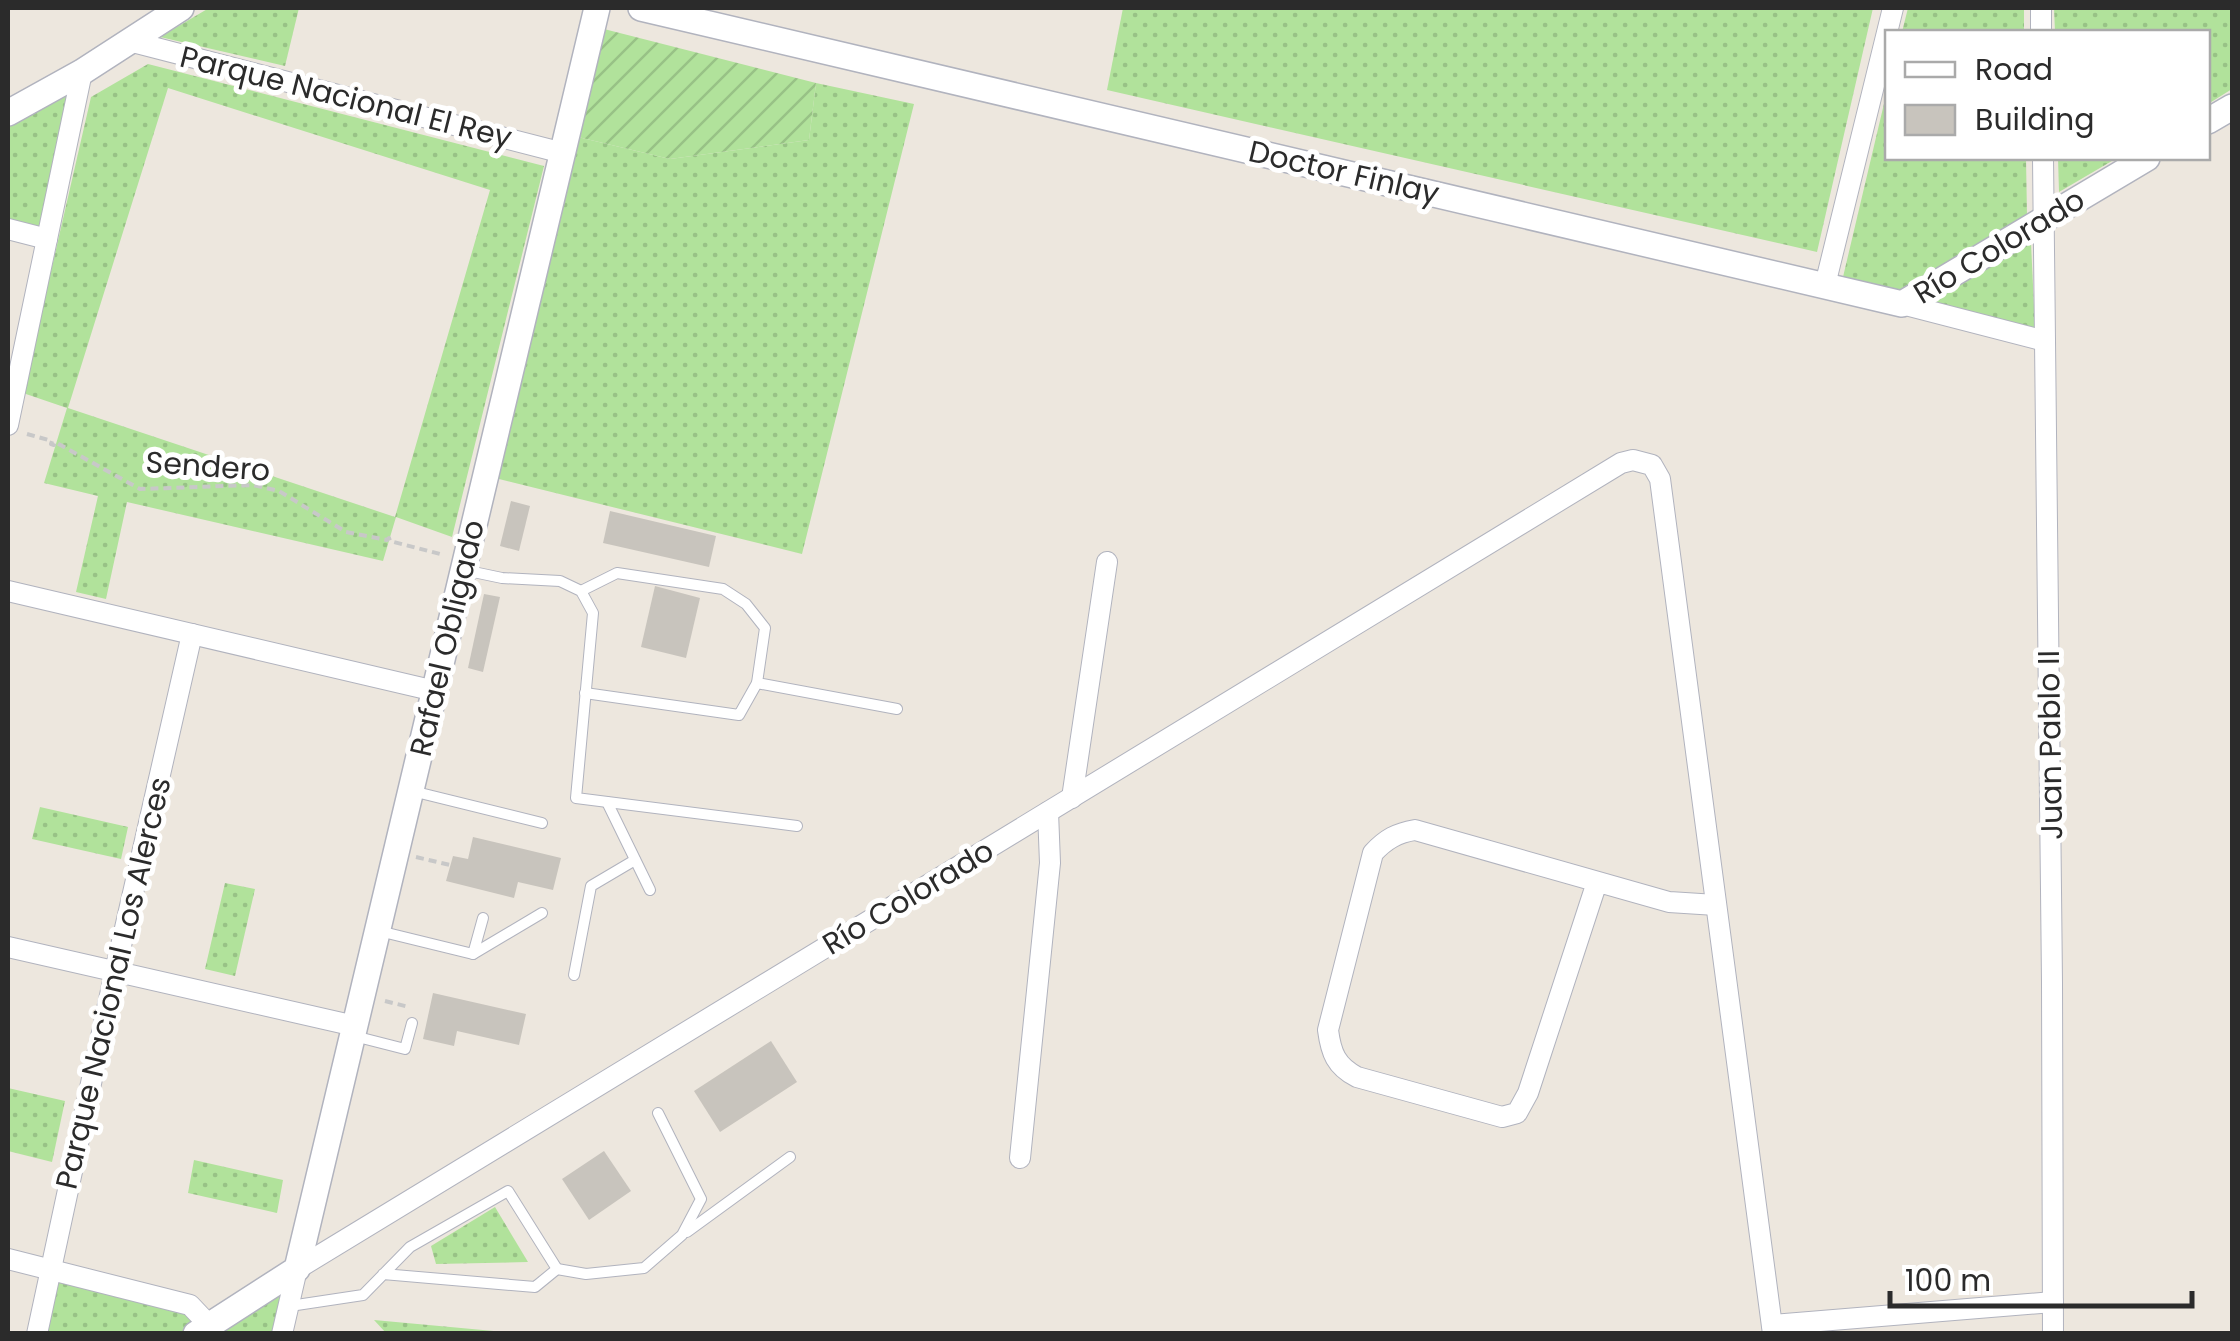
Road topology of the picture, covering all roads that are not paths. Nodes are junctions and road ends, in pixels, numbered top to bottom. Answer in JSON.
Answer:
{"nodes":[{"id":1,"x":181,"y":8,"type":"edge"},
{"id":2,"x":597,"y":8,"type":"edge"},
{"id":3,"x":641,"y":8,"type":"edge"},
{"id":4,"x":1885,"y":41,"type":"edge"},
{"id":5,"x":128,"y":42,"type":"junction"},
{"id":6,"x":82,"y":72,"type":"junction"},
{"id":7,"x":2232,"y":107,"type":"edge"},
{"id":8,"x":8,"y":113,"type":"edge"},
{"id":9,"x":2210,"y":121,"type":"edge"},
{"id":10,"x":563,"y":152,"type":"junction"},
{"id":11,"x":2043,"y":160,"type":"edge"},
{"id":12,"x":2144,"y":160,"type":"edge"},
{"id":13,"x":2044,"y":218,"type":"junction"},
{"id":14,"x":8,"y":230,"type":"edge"},
{"id":15,"x":47,"y":239,"type":"junction"},
{"id":16,"x":1825,"y":285,"type":"junction"},
{"id":17,"x":1902,"y":304,"type":"junction"},
{"id":18,"x":2045,"y":341,"type":"junction"},
{"id":19,"x":15,"y":429,"type":"edge"},
{"id":20,"x":1107,"y":562,"type":"dead end"},
{"id":21,"x":464,"y":565,"type":"junction"},
{"id":22,"x":8,"y":591,"type":"edge"},
{"id":23,"x":581,"y":592,"type":"junction"},
{"id":24,"x":192,"y":634,"type":"junction"},
{"id":25,"x":757,"y":683,"type":"junction"},
{"id":26,"x":435,"y":691,"type":"junction"},
{"id":27,"x":586,"y":694,"type":"junction"},
{"id":28,"x":897,"y":710,"type":"dead end"},
{"id":29,"x":411,"y":791,"type":"junction"},
{"id":30,"x":1072,"y":798,"type":"junction"},
{"id":31,"x":607,"y":802,"type":"junction"},
{"id":32,"x":1048,"y":812,"type":"junction"},
{"id":33,"x":542,"y":823,"type":"dead end"},
{"id":34,"x":797,"y":826,"type":"dead end"},
{"id":35,"x":636,"y":860,"type":"junction"},
{"id":36,"x":1597,"y":882,"type":"junction"},
{"id":37,"x":650,"y":890,"type":"dead end"},
{"id":38,"x":1716,"y":904,"type":"junction"},
{"id":39,"x":542,"y":913,"type":"dead end"},
{"id":40,"x":483,"y":918,"type":"dead end"},
{"id":41,"x":378,"y":931,"type":"junction"},
{"id":42,"x":8,"y":946,"type":"edge"},
{"id":43,"x":472,"y":954,"type":"junction"},
{"id":44,"x":115,"y":972,"type":"junction"},
{"id":45,"x":574,"y":975,"type":"dead end"},
{"id":46,"x":412,"y":1023,"type":"dead end"},
{"id":47,"x":354,"y":1031,"type":"junction"},
{"id":48,"x":658,"y":1114,"type":"dead end"},
{"id":49,"x":790,"y":1158,"type":"dead end"},
{"id":50,"x":1020,"y":1158,"type":"dead end"},
{"id":51,"x":682,"y":1235,"type":"junction"},
{"id":52,"x":8,"y":1259,"type":"edge"},
{"id":53,"x":50,"y":1269,"type":"junction"},
{"id":54,"x":297,"y":1269,"type":"junction"},
{"id":55,"x":557,"y":1269,"type":"junction"},
{"id":56,"x":384,"y":1274,"type":"junction"},
{"id":57,"x":2053,"y":1302,"type":"junction"},
{"id":58,"x":288,"y":1306,"type":"junction"},
{"id":59,"x":1773,"y":1329,"type":"edge"},
{"id":60,"x":202,"y":1330,"type":"edge"},
{"id":61,"x":37,"y":1334,"type":"edge"},
{"id":62,"x":282,"y":1334,"type":"edge"},
{"id":63,"x":2053,"y":1334,"type":"edge"}],
"edges":[{"from":1,"to":5,"type":"street"},
{"from":2,"to":10,"type":"street","name":"Rafael Obligado"},
{"from":3,"to":16,"type":"street","name":"Doctor Finlay"},
{"from":4,"to":16,"type":"street"},
{"from":5,"to":6,"type":"street"},
{"from":5,"to":10,"type":"street","name":"Parque Nacional El Rey"},
{"from":6,"to":8,"type":"street"},
{"from":6,"to":15,"type":"street"},
{"from":7,"to":9,"type":"street"},
{"from":10,"to":21,"type":"street","name":"Rafael Obligado"},
{"from":11,"to":13,"type":"street","name":"Juan Pablo II"},
{"from":12,"to":13,"type":"street","name":"Río Colorado"},
{"from":13,"to":17,"type":"street","name":"Río Colorado"},
{"from":13,"to":18,"type":"street","name":"Juan Pablo II"},
{"from":14,"to":15,"type":"street"},
{"from":15,"to":19,"type":"street"},
{"from":16,"to":17,"type":"street","name":"Doctor Finlay"},
{"from":17,"to":18,"type":"street","name":"Doctor Finlay"},
{"from":18,"to":57,"type":"street","name":"Juan Pablo II"},
{"from":20,"to":30,"type":"street"},
{"from":21,"to":23,"type":"lane"},
{"from":21,"to":26,"type":"street","name":"Rafael Obligado"},
{"from":22,"to":24,"type":"street"},
{"from":23,"to":25,"type":"lane"},
{"from":23,"to":27,"type":"lane"},
{"from":24,"to":26,"type":"street"},
{"from":24,"to":44,"type":"street","name":"Parque Nacional Los Alerces"},
{"from":25,"to":27,"type":"lane"},
{"from":25,"to":28,"type":"lane"},
{"from":26,"to":29,"type":"street","name":"Rafael Obligado"},
{"from":27,"to":31,"type":"lane"},
{"from":29,"to":33,"type":"lane"},
{"from":29,"to":41,"type":"street","name":"Rafael Obligado"},
{"from":30,"to":32,"type":"street","name":"Río Colorado"},
{"from":30,"to":38,"type":"street","name":"Río Colorado"},
{"from":31,"to":34,"type":"lane"},
{"from":31,"to":35,"type":"lane"},
{"from":32,"to":50,"type":"street"},
{"from":32,"to":54,"type":"street","name":"Río Colorado"},
{"from":35,"to":37,"type":"lane"},
{"from":35,"to":45,"type":"lane"},
{"from":36,"to":36,"type":"street"},
{"from":36,"to":38,"type":"street"},
{"from":38,"to":59,"type":"street"},
{"from":39,"to":43,"type":"lane"},
{"from":40,"to":43,"type":"lane"},
{"from":41,"to":43,"type":"lane"},
{"from":41,"to":47,"type":"street","name":"Rafael Obligado"},
{"from":42,"to":44,"type":"street"},
{"from":44,"to":47,"type":"street"},
{"from":44,"to":53,"type":"street","name":"Parque Nacional Los Alerces"},
{"from":46,"to":47,"type":"lane"},
{"from":47,"to":54,"type":"street","name":"Rafael Obligado"},
{"from":48,"to":51,"type":"lane"},
{"from":49,"to":51,"type":"lane"},
{"from":51,"to":55,"type":"lane"},
{"from":52,"to":53,"type":"street"},
{"from":53,"to":60,"type":"street"},
{"from":53,"to":61,"type":"street","name":"Parque Nacional Los Alerces"},
{"from":54,"to":58,"type":"street"},
{"from":54,"to":60,"type":"street","name":"Río Colorado"},
{"from":55,"to":56,"type":"lane"},
{"from":55,"to":56,"type":"lane"},
{"from":56,"to":58,"type":"lane"},
{"from":57,"to":59,"type":"street"},
{"from":57,"to":63,"type":"street","name":"Juan Pablo II"},
{"from":58,"to":62,"type":"street"}]}
